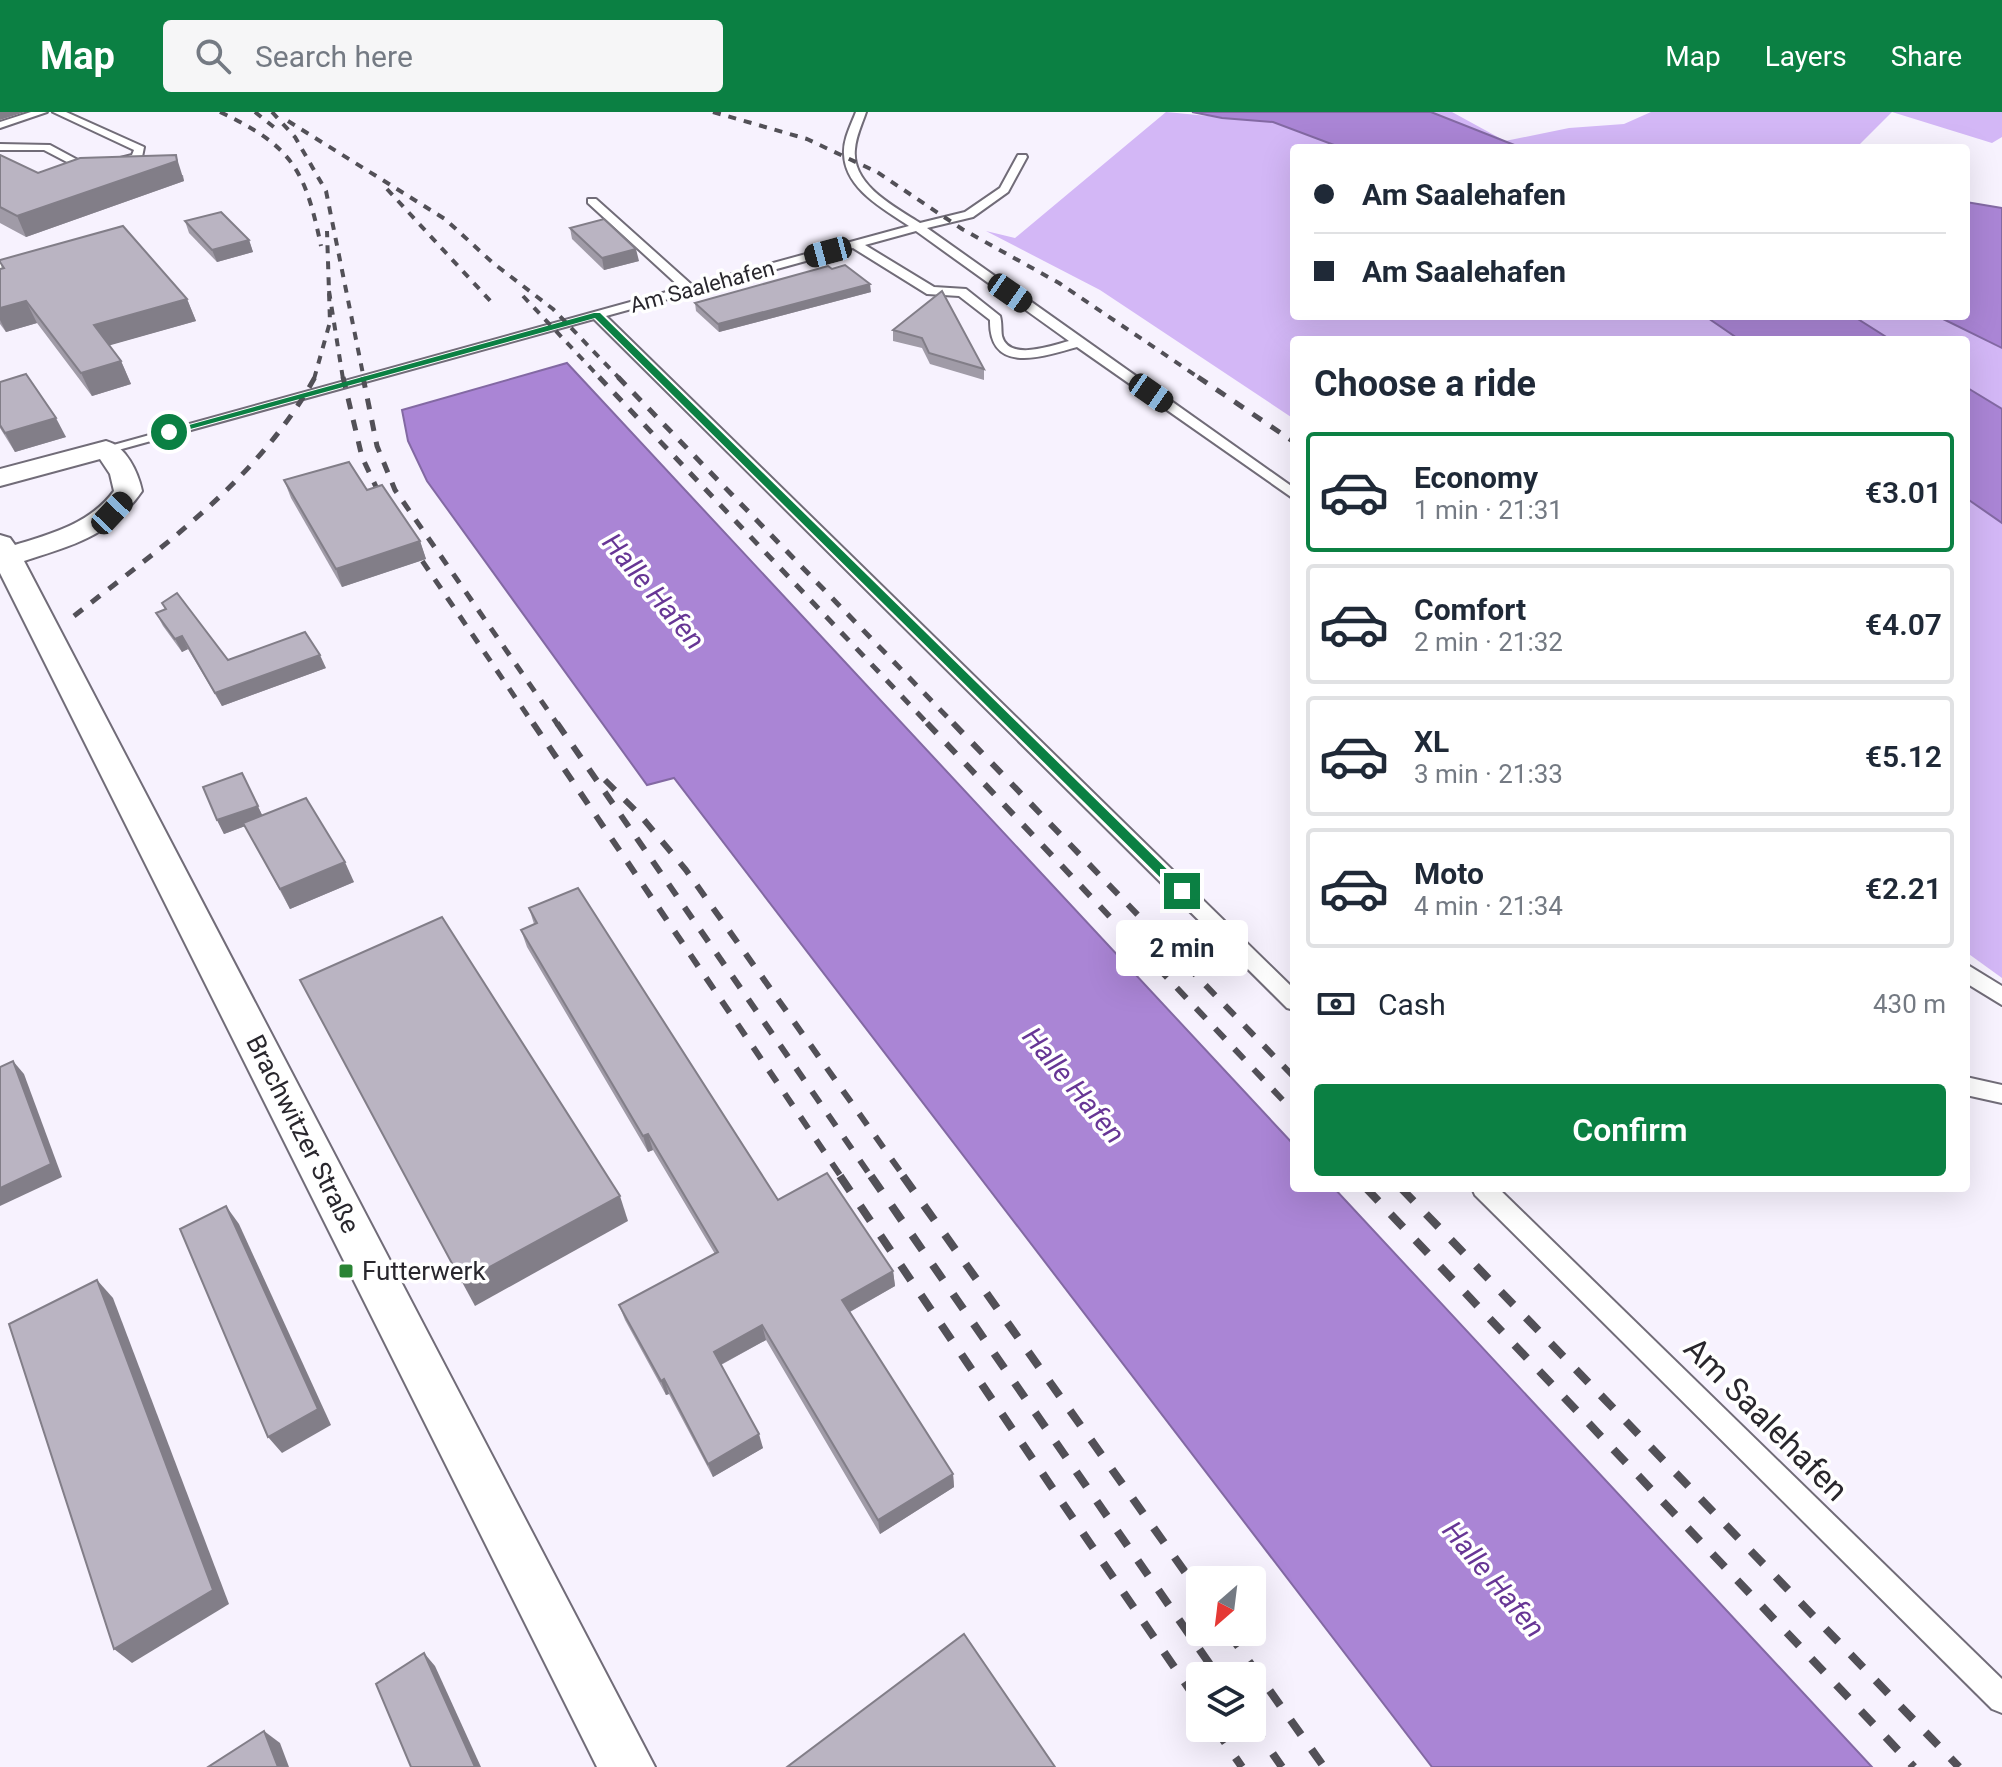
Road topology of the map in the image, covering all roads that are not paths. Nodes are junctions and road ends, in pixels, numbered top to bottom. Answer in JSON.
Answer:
{"nodes":[{"id":1,"x":42,"y":112,"type":"edge"},
{"id":2,"x":58,"y":112,"type":"edge"},
{"id":3,"x":861,"y":112,"type":"edge"},
{"id":4,"x":0,"y":125,"type":"edge"},
{"id":5,"x":0,"y":147,"type":"edge"},
{"id":6,"x":1022,"y":157,"type":"dead end"},
{"id":7,"x":592,"y":201,"type":"dead end"},
{"id":8,"x":918,"y":227,"type":"junction"},
{"id":9,"x":856,"y":245,"type":"junction"},
{"id":10,"x":690,"y":290,"type":"junction"},
{"id":11,"x":597,"y":315,"type":"junction"},
{"id":12,"x":1079,"y":342,"type":"junction"},
{"id":13,"x":106,"y":449,"type":"junction"},
{"id":14,"x":0,"y":478,"type":"edge"},
{"id":15,"x":1290,"y":492,"type":"edge"},
{"id":16,"x":4,"y":550,"type":"edge"},
{"id":17,"x":1970,"y":975,"type":"edge"},
{"id":18,"x":2002,"y":997,"type":"edge"},
{"id":19,"x":1290,"y":998,"type":"edge"},
{"id":20,"x":1970,"y":1087,"type":"edge"},
{"id":21,"x":2002,"y":1094,"type":"edge"},
{"id":22,"x":1487,"y":1192,"type":"edge"},
{"id":23,"x":2002,"y":1699,"type":"edge"},
{"id":24,"x":627,"y":1767,"type":"edge"}],
"edges":[{"from":1,"to":4,"type":"lane"},
{"from":2,"to":5,"type":"lane"},
{"from":3,"to":8,"type":"lane"},
{"from":6,"to":8,"type":"lane","name":"Am Saalehafen"},
{"from":7,"to":10,"type":"lane"},
{"from":8,"to":9,"type":"lane","name":"Am Saalehafen"},
{"from":8,"to":12,"type":"lane"},
{"from":9,"to":10,"type":"lane","name":"Am Saalehafen"},
{"from":9,"to":12,"type":"lane"},
{"from":10,"to":11,"type":"lane","name":"Am Saalehafen"},
{"from":11,"to":13,"type":"lane","name":"Am Saalehafen"},
{"from":11,"to":19,"type":"lane","name":"Am Saalehafen"},
{"from":12,"to":15,"type":"lane"},
{"from":13,"to":14,"type":"street"},
{"from":13,"to":16,"type":"street"},
{"from":16,"to":24,"type":"street","name":"Brachwitzer Straße"},
{"from":17,"to":18,"type":"lane"},
{"from":20,"to":21,"type":"lane"},
{"from":22,"to":23,"type":"lane","name":"Am Saalehafen"}]}
